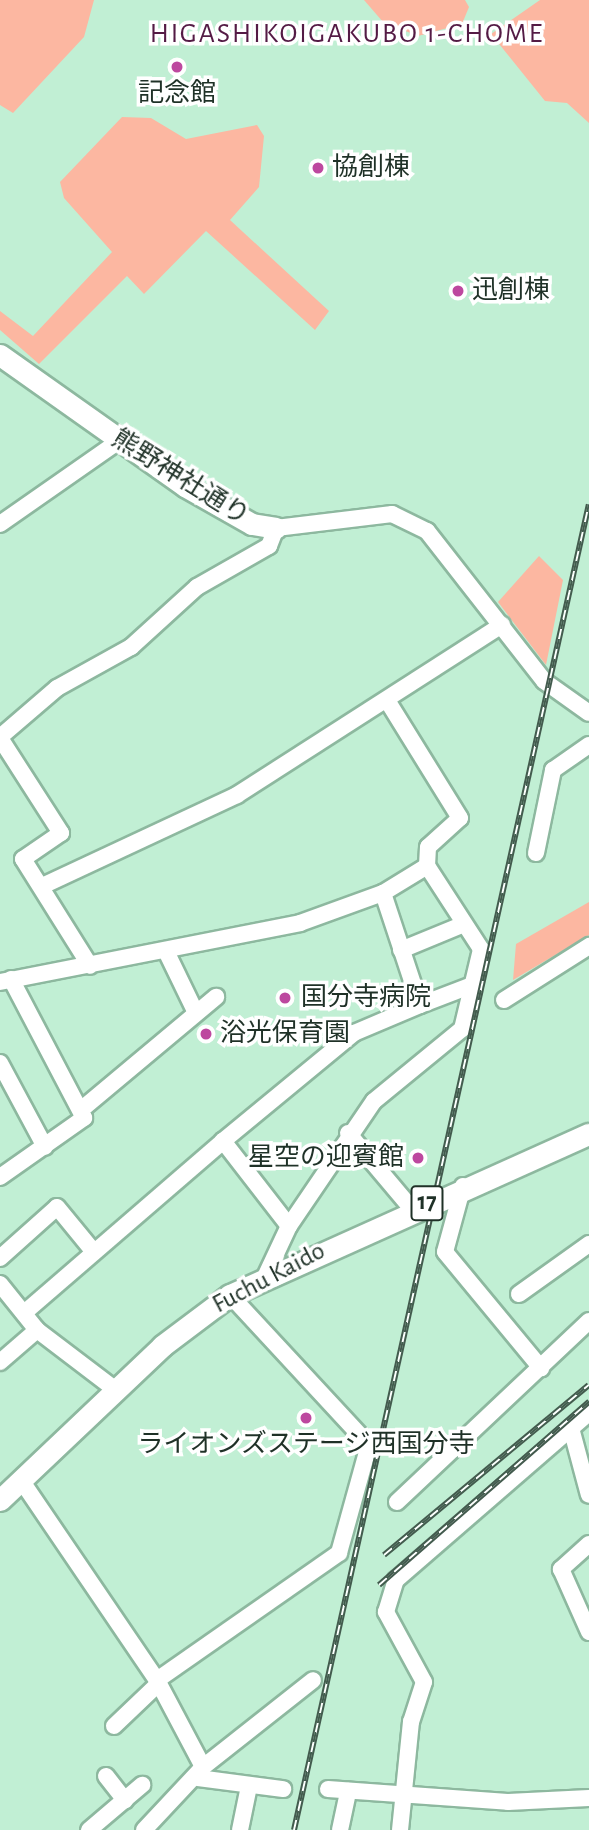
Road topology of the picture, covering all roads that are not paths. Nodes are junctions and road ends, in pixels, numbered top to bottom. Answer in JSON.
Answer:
{"nodes":[{"id":1,"x":0,"y":355,"type":"edge"},
{"id":2,"x":119,"y":441,"type":"junction"},
{"id":3,"x":0,"y":524,"type":"edge"},
{"id":4,"x":276,"y":528,"type":"junction"},
{"id":5,"x":502,"y":625,"type":"junction"},
{"id":6,"x":388,"y":702,"type":"junction"},
{"id":7,"x":589,"y":713,"type":"edge"},
{"id":8,"x":0,"y":737,"type":"edge"},
{"id":9,"x":589,"y":745,"type":"edge"},
{"id":10,"x":536,"y":853,"type":"dead end"},
{"id":11,"x":427,"y":866,"type":"junction"},
{"id":12,"x":42,"y":886,"type":"junction"},
{"id":13,"x":383,"y":893,"type":"junction"},
{"id":14,"x":462,"y":925,"type":"junction"},
{"id":15,"x":589,"y":946,"type":"edge"},
{"id":16,"x":401,"y":950,"type":"junction"},
{"id":17,"x":166,"y":951,"type":"junction"},
{"id":18,"x":90,"y":966,"type":"junction"},
{"id":19,"x":5,"y":981,"type":"edge"},
{"id":20,"x":472,"y":985,"type":"junction"},
{"id":21,"x":216,"y":997,"type":"dead end"},
{"id":22,"x":504,"y":1000,"type":"dead end"},
{"id":23,"x":420,"y":1004,"type":"junction"},
{"id":24,"x":196,"y":1013,"type":"junction"},
{"id":25,"x":0,"y":1063,"type":"edge"},
{"id":26,"x":6,"y":1089,"type":"edge"},
{"id":27,"x":82,"y":1109,"type":"junction"},
{"id":28,"x":348,"y":1133,"type":"junction"},
{"id":29,"x":589,"y":1133,"type":"edge"},
{"id":30,"x":223,"y":1141,"type":"junction"},
{"id":31,"x":45,"y":1147,"type":"junction"},
{"id":32,"x":0,"y":1177,"type":"edge"},
{"id":33,"x":463,"y":1186,"type":"junction"},
{"id":34,"x":412,"y":1209,"type":"junction"},
{"id":35,"x":289,"y":1226,"type":"junction"},
{"id":36,"x":589,"y":1244,"type":"edge"},
{"id":37,"x":94,"y":1252,"type":"junction"},
{"id":38,"x":0,"y":1258,"type":"edge"},
{"id":39,"x":266,"y":1275,"type":"junction"},
{"id":40,"x":0,"y":1284,"type":"edge"},
{"id":41,"x":519,"y":1294,"type":"dead end"},
{"id":42,"x":230,"y":1295,"type":"junction"},
{"id":43,"x":24,"y":1313,"type":"junction"},
{"id":44,"x":589,"y":1321,"type":"edge"},
{"id":45,"x":37,"y":1330,"type":"junction"},
{"id":46,"x":0,"y":1362,"type":"edge"},
{"id":47,"x":541,"y":1368,"type":"junction"},
{"id":48,"x":117,"y":1391,"type":"junction"},
{"id":49,"x":589,"y":1413,"type":"edge"},
{"id":50,"x":571,"y":1428,"type":"junction"},
{"id":51,"x":21,"y":1480,"type":"junction"},
{"id":52,"x":589,"y":1495,"type":"edge"},
{"id":53,"x":0,"y":1500,"type":"edge"},
{"id":54,"x":397,"y":1502,"type":"dead end"},
{"id":55,"x":589,"y":1544,"type":"edge"},
{"id":56,"x":589,"y":1632,"type":"edge"},
{"id":57,"x":313,"y":1680,"type":"dead end"},
{"id":58,"x":158,"y":1681,"type":"junction"},
{"id":59,"x":114,"y":1726,"type":"dead end"},
{"id":60,"x":201,"y":1773,"type":"junction"},
{"id":61,"x":106,"y":1776,"type":"dead end"},
{"id":62,"x":142,"y":1785,"type":"dead end"},
{"id":63,"x":249,"y":1786,"type":"junction"},
{"id":64,"x":283,"y":1789,"type":"dead end"},
{"id":65,"x":328,"y":1789,"type":"dead end"},
{"id":66,"x":348,"y":1791,"type":"junction"},
{"id":67,"x":408,"y":1794,"type":"junction"},
{"id":68,"x":589,"y":1798,"type":"edge"},
{"id":69,"x":125,"y":1800,"type":"junction"},
{"id":70,"x":89,"y":1830,"type":"edge"},
{"id":71,"x":144,"y":1830,"type":"edge"},
{"id":72,"x":240,"y":1830,"type":"edge"},
{"id":73,"x":340,"y":1830,"type":"edge"},
{"id":74,"x":400,"y":1830,"type":"edge"}],
"edges":[{"from":1,"to":2,"type":"main road","name":"熊野神社通り"},
{"from":2,"to":3,"type":"street"},
{"from":2,"to":4,"type":"main road","name":"熊野神社通り"},
{"from":4,"to":5,"type":"street","name":"熊野神社通り"},
{"from":4,"to":8,"type":"street"},
{"from":5,"to":6,"type":"street"},
{"from":5,"to":7,"type":"street","name":"熊野神社通り"},
{"from":6,"to":11,"type":"street"},
{"from":6,"to":12,"type":"street"},
{"from":8,"to":12,"type":"street"},
{"from":9,"to":10,"type":"street"},
{"from":11,"to":13,"type":"street"},
{"from":11,"to":14,"type":"street"},
{"from":12,"to":18,"type":"street"},
{"from":13,"to":16,"type":"street"},
{"from":13,"to":17,"type":"street"},
{"from":14,"to":16,"type":"street"},
{"from":14,"to":20,"type":"street"},
{"from":15,"to":22,"type":"street"},
{"from":16,"to":23,"type":"street"},
{"from":17,"to":18,"type":"street"},
{"from":17,"to":24,"type":"street"},
{"from":18,"to":19,"type":"street"},
{"from":19,"to":27,"type":"street"},
{"from":20,"to":23,"type":"street"},
{"from":20,"to":28,"type":"street"},
{"from":21,"to":24,"type":"street"},
{"from":23,"to":30,"type":"street"},
{"from":24,"to":27,"type":"street"},
{"from":25,"to":26,"type":"street"},
{"from":26,"to":31,"type":"street"},
{"from":27,"to":31,"type":"street"},
{"from":28,"to":34,"type":"street"},
{"from":28,"to":35,"type":"street"},
{"from":29,"to":33,"type":"main road","name":"Fuchu Kaido","number":"17"},
{"from":30,"to":35,"type":"street"},
{"from":30,"to":37,"type":"street"},
{"from":31,"to":32,"type":"street"},
{"from":33,"to":34,"type":"main road","name":"Fuchu Kaido","number":"17"},
{"from":33,"to":47,"type":"street"},
{"from":34,"to":39,"type":"main road","name":"Fuchu Kaido","number":"17"},
{"from":35,"to":39,"type":"street"},
{"from":36,"to":41,"type":"street"},
{"from":37,"to":38,"type":"street"},
{"from":37,"to":43,"type":"street"},
{"from":39,"to":42,"type":"main road","name":"Fuchu Kaido","number":"17"},
{"from":40,"to":43,"type":"street"},
{"from":42,"to":48,"type":"main road","name":"Fuchu Kaido","number":"17"},
{"from":42,"to":58,"type":"street"},
{"from":43,"to":45,"type":"street"},
{"from":44,"to":47,"type":"street"},
{"from":45,"to":46,"type":"street"},
{"from":45,"to":48,"type":"street"},
{"from":47,"to":54,"type":"street"},
{"from":48,"to":51,"type":"main road","name":"Fuchu Kaido","number":"17"},
{"from":49,"to":50,"type":"street"},
{"from":50,"to":52,"type":"street"},
{"from":50,"to":67,"type":"street"},
{"from":51,"to":53,"type":"main road","name":"Fuchu Kaido","number":"17"},
{"from":51,"to":58,"type":"street"},
{"from":55,"to":56,"type":"street"},
{"from":57,"to":60,"type":"street"},
{"from":58,"to":59,"type":"street"},
{"from":58,"to":60,"type":"street"},
{"from":60,"to":63,"type":"street"},
{"from":60,"to":71,"type":"street"},
{"from":61,"to":69,"type":"street"},
{"from":62,"to":69,"type":"street"},
{"from":63,"to":64,"type":"street"},
{"from":63,"to":72,"type":"street"},
{"from":65,"to":66,"type":"street"},
{"from":66,"to":67,"type":"street"},
{"from":66,"to":73,"type":"street"},
{"from":67,"to":68,"type":"street"},
{"from":67,"to":74,"type":"street"},
{"from":69,"to":70,"type":"street"}]}
